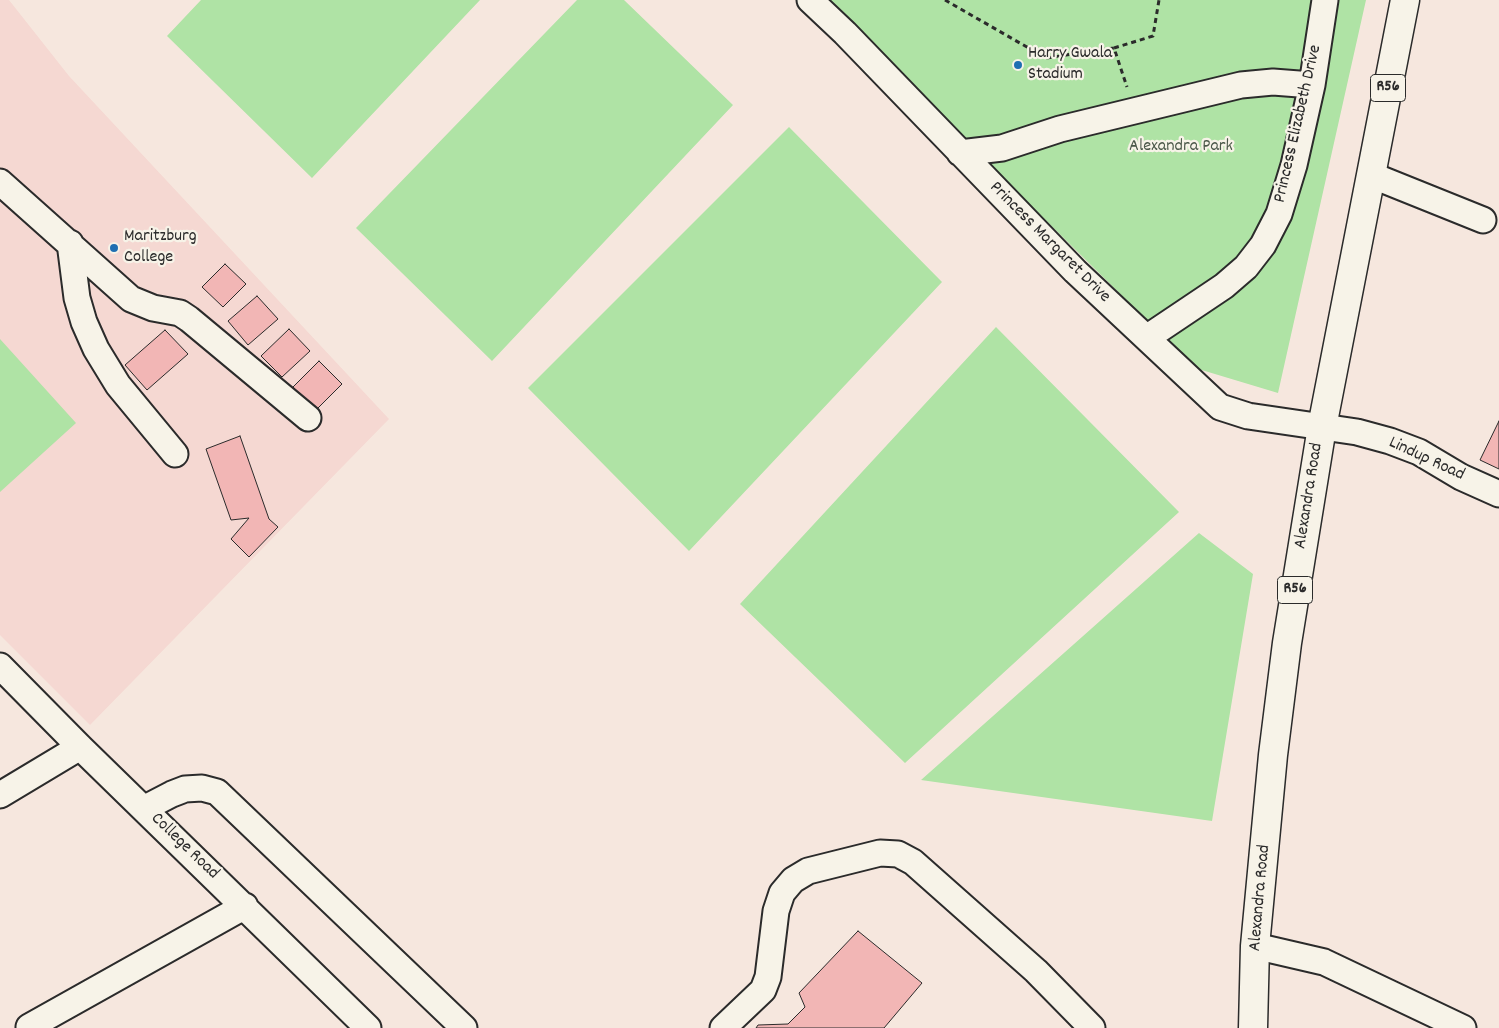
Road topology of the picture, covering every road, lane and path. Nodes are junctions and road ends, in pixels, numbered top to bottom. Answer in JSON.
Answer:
{"nodes":[{"id":1,"x":810,"y":0,"type":"edge"},
{"id":2,"x":944,"y":0,"type":"edge"},
{"id":3,"x":1159,"y":0,"type":"edge"},
{"id":4,"x":1325,"y":0,"type":"edge"},
{"id":5,"x":1405,"y":0,"type":"edge"},
{"id":6,"x":1114,"y":48,"type":"junction"},
{"id":7,"x":1312,"y":86,"type":"junction"},
{"id":8,"x":1135,"y":109,"type":"junction"},
{"id":9,"x":960,"y":153,"type":"junction"},
{"id":10,"x":1372,"y":175,"type":"junction"},
{"id":11,"x":0,"y":182,"type":"edge"},
{"id":12,"x":1483,"y":220,"type":"dead end"},
{"id":13,"x":70,"y":243,"type":"junction"},
{"id":14,"x":1148,"y":337,"type":"junction"},
{"id":15,"x":308,"y":418,"type":"dead end"},
{"id":16,"x":1322,"y":427,"type":"junction"},
{"id":17,"x":175,"y":454,"type":"dead end"},
{"id":18,"x":1499,"y":494,"type":"edge"},
{"id":19,"x":0,"y":666,"type":"edge"},
{"id":20,"x":80,"y":747,"type":"junction"},
{"id":21,"x":0,"y":795,"type":"edge"},
{"id":22,"x":144,"y":808,"type":"junction"},
{"id":23,"x":245,"y":906,"type":"junction"},
{"id":24,"x":1255,"y":946,"type":"junction"},
{"id":25,"x":28,"y":1027,"type":"edge"},
{"id":26,"x":368,"y":1028,"type":"edge"},
{"id":27,"x":464,"y":1028,"type":"edge"},
{"id":28,"x":723,"y":1028,"type":"edge"},
{"id":29,"x":1092,"y":1028,"type":"edge"},
{"id":30,"x":1252,"y":1028,"type":"edge"},
{"id":31,"x":1463,"y":1028,"type":"edge"}],
"edges":[{"from":1,"to":9,"type":"street","name":"Princess Margaret Drive"},
{"from":2,"to":6,"type":"path"},
{"from":3,"to":6,"type":"path"},
{"from":4,"to":7,"type":"street","name":"Princess Elizabeth Drive"},
{"from":5,"to":10,"type":"main road","name":"Alexandra Road","number":"R56"},
{"from":6,"to":8,"type":"path"},
{"from":7,"to":8,"type":"street"},
{"from":7,"to":14,"type":"street","name":"Princess Elizabeth Drive"},
{"from":8,"to":9,"type":"street"},
{"from":9,"to":14,"type":"street","name":"Princess Margaret Drive"},
{"from":10,"to":12,"type":"street"},
{"from":10,"to":16,"type":"main road","name":"Alexandra Road","number":"R56"},
{"from":11,"to":13,"type":"street"},
{"from":13,"to":15,"type":"street"},
{"from":13,"to":17,"type":"street"},
{"from":14,"to":16,"type":"street","name":"Princess Margaret Drive"},
{"from":16,"to":18,"type":"street","name":"Lindup Road"},
{"from":16,"to":24,"type":"main road","name":"Alexandra Road","number":"R56"},
{"from":19,"to":20,"type":"street","name":"College Road"},
{"from":20,"to":21,"type":"street"},
{"from":20,"to":22,"type":"street","name":"College Road"},
{"from":22,"to":23,"type":"street","name":"College Road"},
{"from":22,"to":27,"type":"street"},
{"from":23,"to":25,"type":"street"},
{"from":23,"to":26,"type":"street","name":"College Road"},
{"from":24,"to":30,"type":"main road","name":"Alexandra Road","number":"R56"},
{"from":24,"to":31,"type":"street"},
{"from":28,"to":29,"type":"street"}]}
